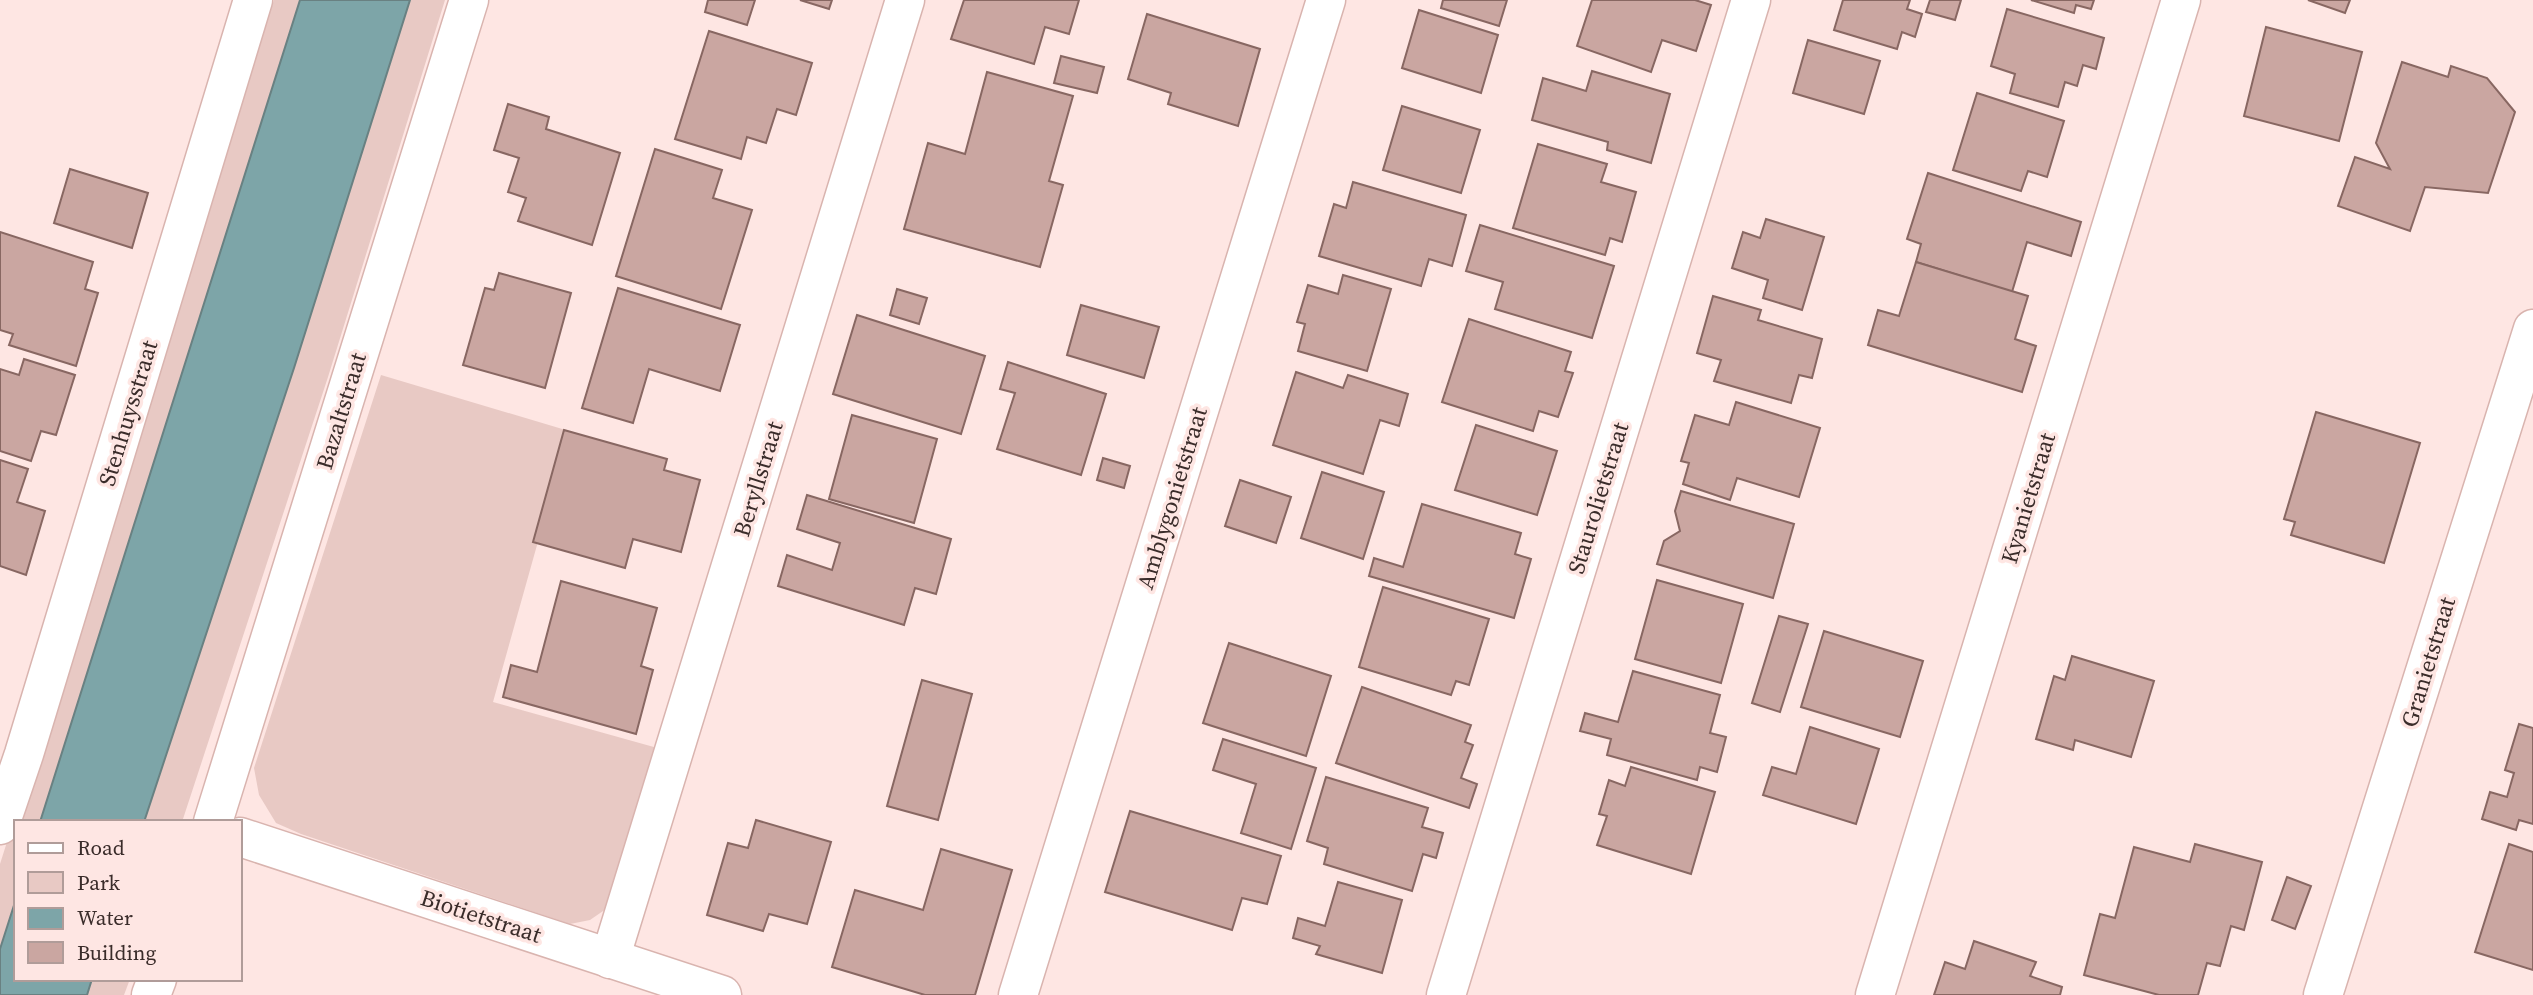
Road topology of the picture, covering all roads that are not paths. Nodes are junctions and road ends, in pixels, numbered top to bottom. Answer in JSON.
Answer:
{"nodes":[{"id":1,"x":253,"y":0,"type":"edge"},
{"id":2,"x":468,"y":0,"type":"edge"},
{"id":3,"x":905,"y":0,"type":"edge"},
{"id":4,"x":1326,"y":0,"type":"edge"},
{"id":5,"x":1751,"y":0,"type":"edge"},
{"id":6,"x":2181,"y":0,"type":"edge"},
{"id":7,"x":2533,"y":329,"type":"edge"},
{"id":8,"x":12,"y":750,"type":"edge"},
{"id":9,"x":214,"y":820,"type":"edge"},
{"id":10,"x":0,"y":825,"type":"edge"},
{"id":11,"x":242,"y":838,"type":"edge"},
{"id":12,"x":610,"y":959,"type":"junction"},
{"id":13,"x":722,"y":995,"type":"edge"},
{"id":14,"x":1018,"y":995,"type":"edge"},
{"id":15,"x":1446,"y":995,"type":"edge"},
{"id":16,"x":1875,"y":995,"type":"edge"},
{"id":17,"x":2323,"y":995,"type":"edge"}],
"edges":[{"from":1,"to":8,"type":"street","name":"Stenhuysstraat"},
{"from":2,"to":9,"type":"street","name":"Bazaltstraat"},
{"from":3,"to":12,"type":"street","name":"Beryllstraat"},
{"from":4,"to":14,"type":"street","name":"Amblygonietstraat"},
{"from":5,"to":15,"type":"street","name":"Staurolietstraat"},
{"from":6,"to":16,"type":"street","name":"Kyanietstraat"},
{"from":7,"to":17,"type":"street","name":"Granietstraat"},
{"from":8,"to":10,"type":"street","name":"Stenhuysstraat"},
{"from":11,"to":12,"type":"street","name":"Biotietstraat"},
{"from":12,"to":13,"type":"street","name":"Biotietstraat"}]}
